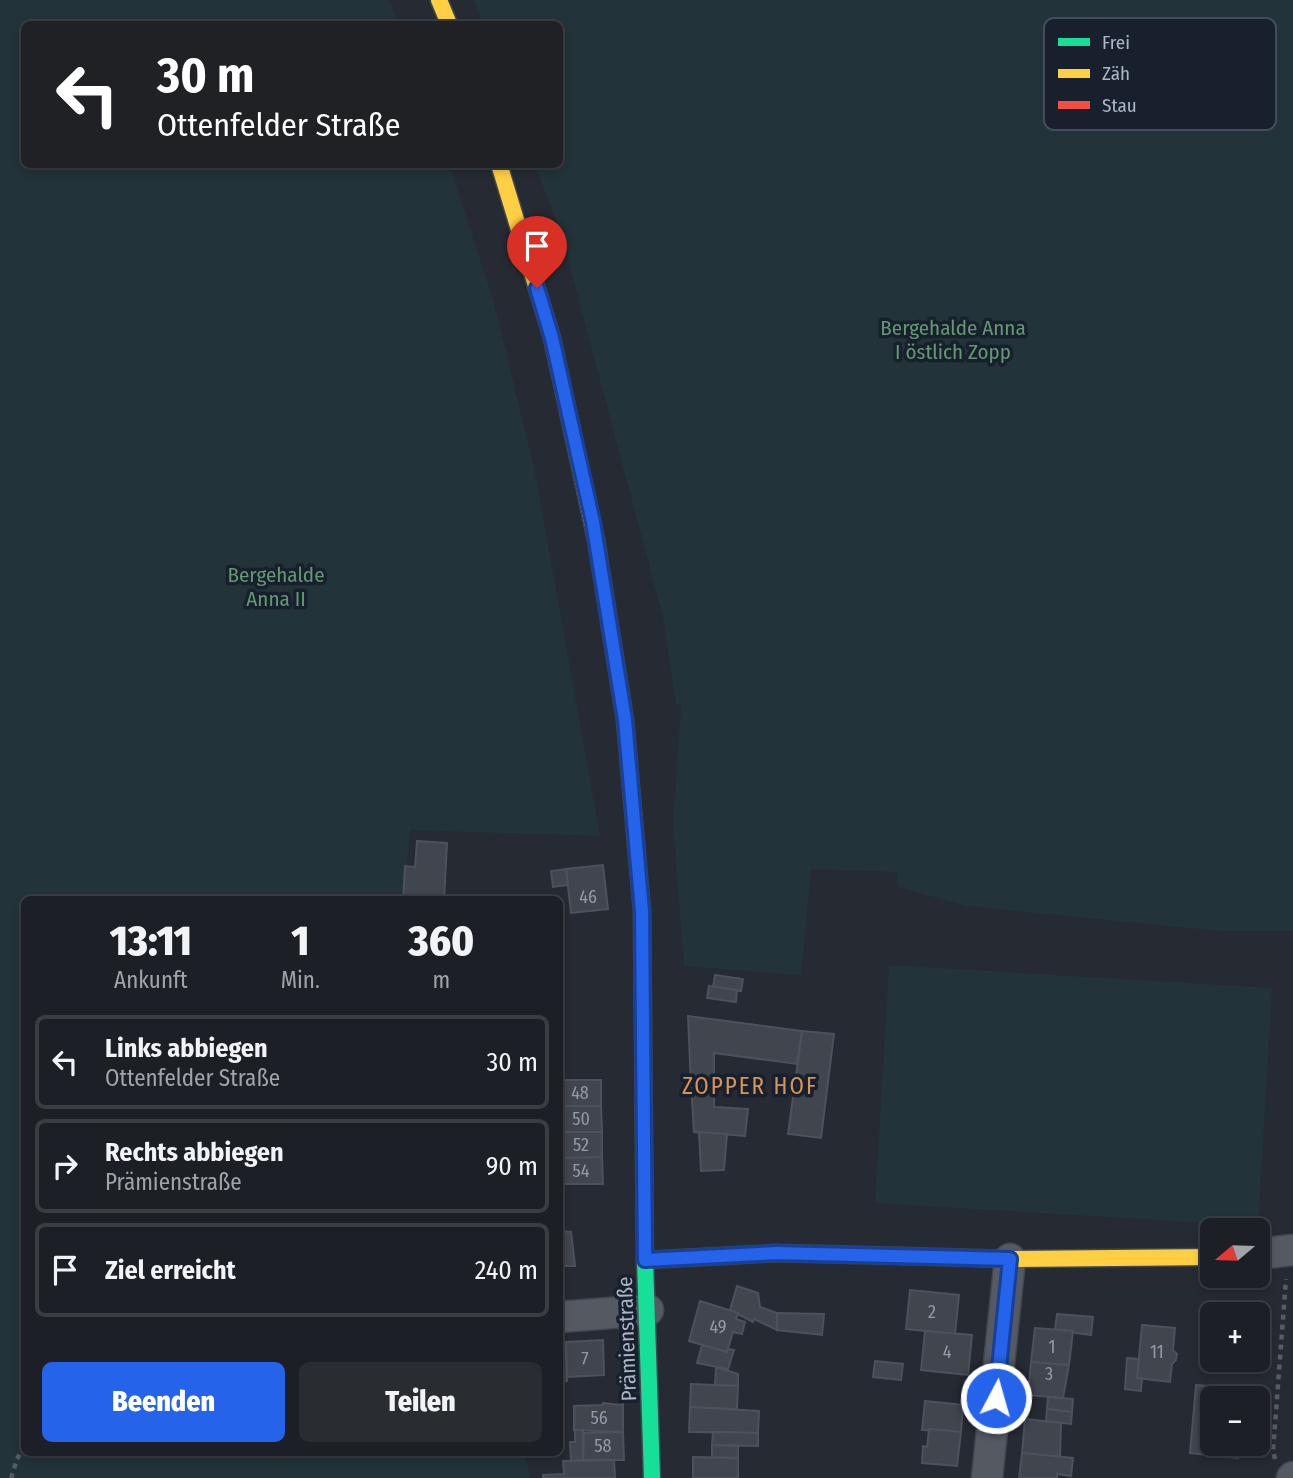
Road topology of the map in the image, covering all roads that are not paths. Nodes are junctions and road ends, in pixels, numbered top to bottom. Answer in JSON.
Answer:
{"nodes":[{"id":1,"x":439,"y":0,"type":"edge"},
{"id":2,"x":448,"y":21,"type":"edge"},
{"id":3,"x":500,"y":168,"type":"edge"},
{"id":4,"x":1291,"y":1250,"type":"edge"},
{"id":5,"x":1270,"y":1253,"type":"edge"},
{"id":6,"x":1200,"y":1257,"type":"edge"},
{"id":7,"x":1010,"y":1259,"type":"junction"},
{"id":8,"x":645,"y":1260,"type":"junction"},
{"id":9,"x":648,"y":1310,"type":"junction"},
{"id":10,"x":563,"y":1317,"type":"edge"},
{"id":11,"x":652,"y":1478,"type":"edge"},
{"id":12,"x":987,"y":1478,"type":"edge"}],
"edges":[{"from":1,"to":2,"type":"main road"},
{"from":3,"to":8,"type":"main road","name":"Prämienstraße"},
{"from":4,"to":5,"type":"street"},
{"from":6,"to":7,"type":"main road"},
{"from":7,"to":8,"type":"main road"},
{"from":7,"to":12,"type":"street"},
{"from":8,"to":9,"type":"main road","name":"Prämienstraße"},
{"from":9,"to":10,"type":"street"},
{"from":9,"to":11,"type":"main road","name":"Prämienstraße"}]}
